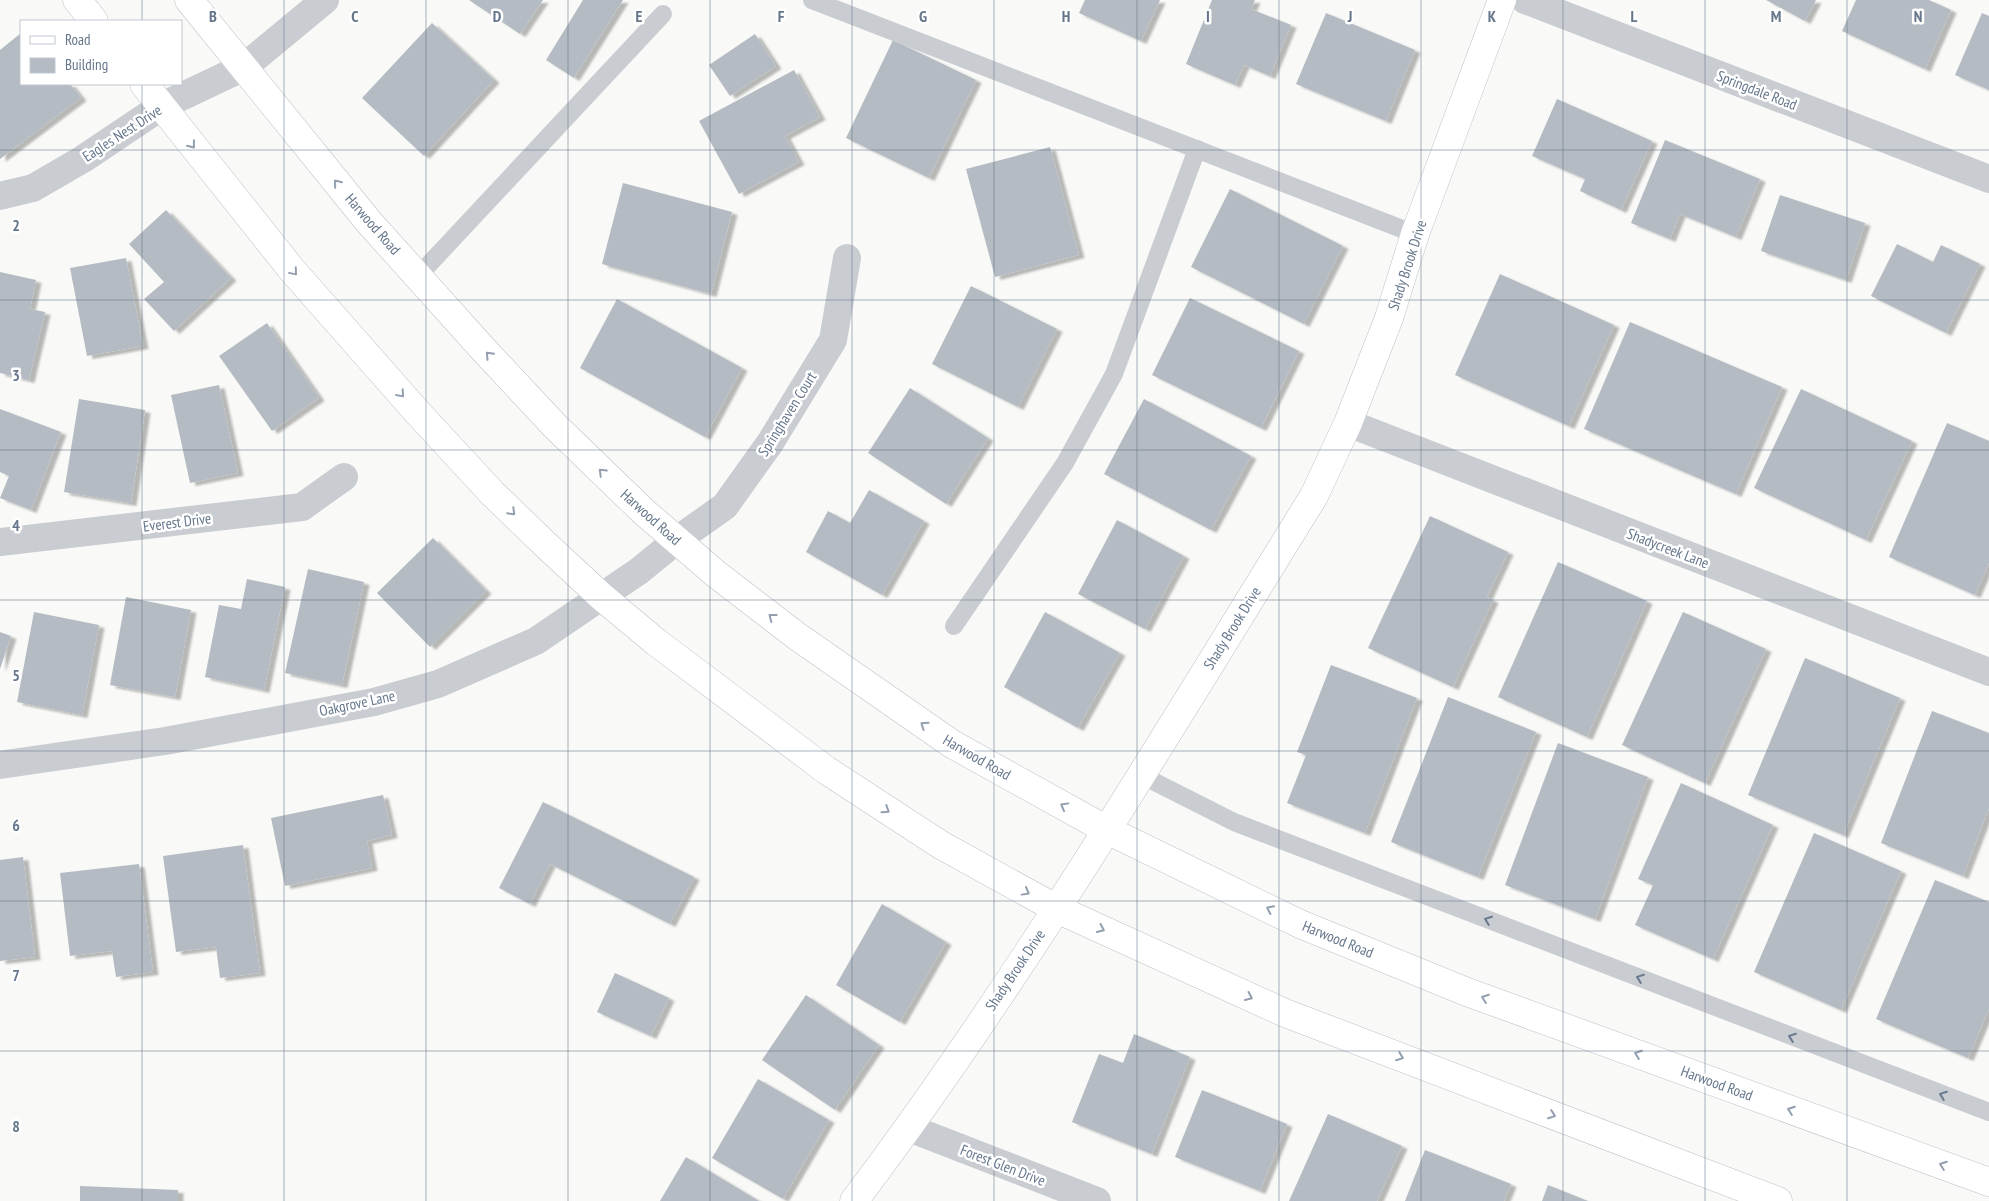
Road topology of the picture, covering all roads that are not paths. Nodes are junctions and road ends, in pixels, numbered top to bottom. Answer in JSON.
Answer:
{"nodes":[{"id":1,"x":78,"y":0,"type":"edge"},
{"id":2,"x":189,"y":0,"type":"edge"},
{"id":3,"x":325,"y":0,"type":"edge"},
{"id":4,"x":812,"y":0,"type":"edge"},
{"id":5,"x":1502,"y":0,"type":"edge"},
{"id":6,"x":1525,"y":0,"type":"edge"},
{"id":7,"x":663,"y":14,"type":"dead end"},
{"id":8,"x":93,"y":20,"type":"edge"},
{"id":9,"x":244,"y":67,"type":"junction"},
{"id":10,"x":145,"y":85,"type":"edge"},
{"id":11,"x":162,"y":106,"type":"junction"},
{"id":12,"x":1197,"y":149,"type":"junction"},
{"id":13,"x":1989,"y":179,"type":"edge"},
{"id":14,"x":0,"y":196,"type":"edge"},
{"id":15,"x":1415,"y":234,"type":"junction"},
{"id":16,"x":847,"y":258,"type":"dead end"},
{"id":17,"x":418,"y":276,"type":"junction"},
{"id":18,"x":1348,"y":423,"type":"junction"},
{"id":19,"x":344,"y":476,"type":"dead end"},
{"id":20,"x":676,"y":540,"type":"junction"},
{"id":21,"x":0,"y":542,"type":"edge"},
{"id":22,"x":602,"y":597,"type":"junction"},
{"id":23,"x":954,"y":626,"type":"dead end"},
{"id":24,"x":1989,"y":672,"type":"edge"},
{"id":25,"x":0,"y":765,"type":"edge"},
{"id":26,"x":1141,"y":775,"type":"junction"},
{"id":27,"x":1107,"y":830,"type":"junction"},
{"id":28,"x":1057,"y":909,"type":"junction"},
{"id":29,"x":1989,"y":1112,"type":"edge"},
{"id":30,"x":909,"y":1128,"type":"junction"},
{"id":31,"x":1989,"y":1182,"type":"edge"},
{"id":32,"x":854,"y":1201,"type":"edge"},
{"id":33,"x":1097,"y":1201,"type":"edge"},
{"id":34,"x":1778,"y":1201,"type":"edge"}],
"edges":[{"from":1,"to":8,"type":"main road"},
{"from":2,"to":9,"type":"main road","name":"Harwood Road"},
{"from":3,"to":9,"type":"street","name":"Eagles Nest Drive"},
{"from":4,"to":12,"type":"lane"},
{"from":5,"to":15,"type":"main road","name":"Shady Brook Drive"},
{"from":6,"to":13,"type":"street","name":"Springdale Road"},
{"from":7,"to":17,"type":"lane"},
{"from":9,"to":11,"type":"street","name":"Eagles Nest Drive"},
{"from":17,"to":9,"type":"main road","name":"Harwood Road","one_way":true},
{"from":10,"to":11,"type":"main road"},
{"from":11,"to":14,"type":"street","name":"Eagles Nest Drive"},
{"from":11,"to":22,"type":"main road","one_way":true},
{"from":12,"to":15,"type":"lane"},
{"from":12,"to":23,"type":"lane"},
{"from":15,"to":18,"type":"main road","name":"Shady Brook Drive"},
{"from":16,"to":20,"type":"street","name":"Springhaven Court"},
{"from":20,"to":17,"type":"main road","name":"Harwood Road","one_way":true},
{"from":18,"to":24,"type":"street","name":"Shadycreek Lane"},
{"from":18,"to":26,"type":"main road","name":"Shady Brook Drive"},
{"from":19,"to":21,"type":"street","name":"Everest Drive"},
{"from":20,"to":22,"type":"street","name":"Oakgrove Lane"},
{"from":27,"to":20,"type":"main road","name":"Harwood Road","one_way":true},
{"from":22,"to":25,"type":"street","name":"Oakgrove Lane"},
{"from":22,"to":28,"type":"main road","one_way":true},
{"from":26,"to":27,"type":"main road","name":"Shady Brook Drive"},
{"from":29,"to":26,"type":"lane","one_way":true},
{"from":27,"to":28,"type":"main road","name":"Shady Brook Drive"},
{"from":31,"to":27,"type":"main road","name":"Harwood Road","one_way":true},
{"from":28,"to":30,"type":"main road","name":"Shady Brook Drive"},
{"from":28,"to":34,"type":"main road","one_way":true},
{"from":30,"to":32,"type":"main road","name":"Shady Brook Drive"},
{"from":30,"to":33,"type":"street","name":"Forest Glen Drive"}]}
